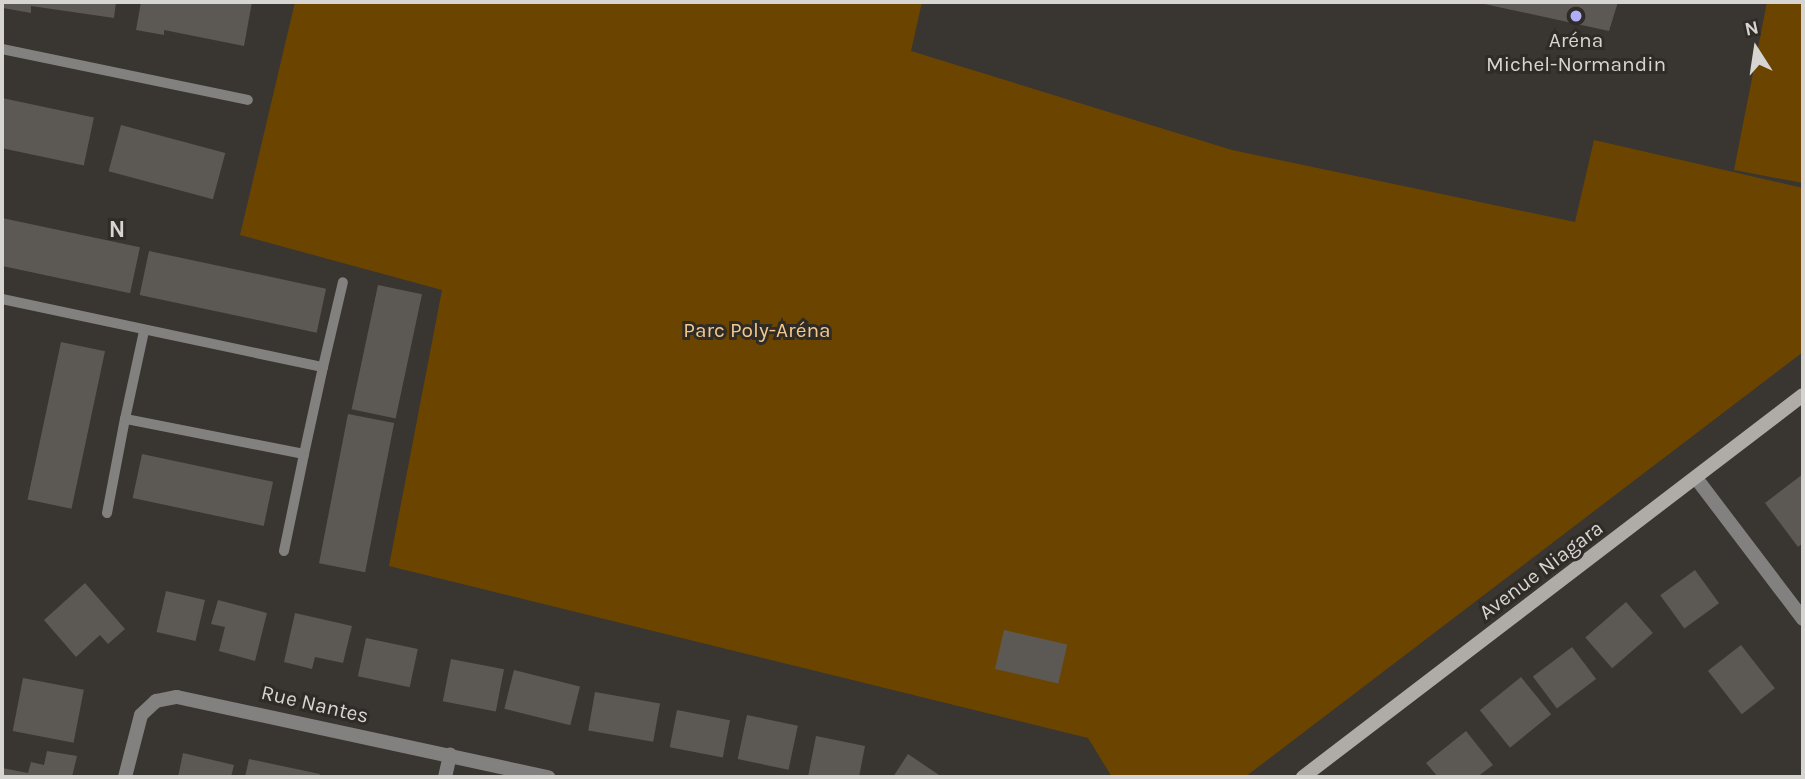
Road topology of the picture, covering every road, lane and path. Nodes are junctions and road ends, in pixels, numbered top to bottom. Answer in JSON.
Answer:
{"nodes":[{"id":1,"x":2,"y":48,"type":"edge"},
{"id":2,"x":248,"y":100,"type":"dead end"},
{"id":3,"x":343,"y":282,"type":"dead end"},
{"id":4,"x":2,"y":299,"type":"edge"},
{"id":5,"x":144,"y":331,"type":"junction"},
{"id":6,"x":323,"y":368,"type":"junction"},
{"id":7,"x":1803,"y":395,"type":"edge"},
{"id":8,"x":125,"y":419,"type":"junction"},
{"id":9,"x":304,"y":454,"type":"junction"},
{"id":10,"x":1696,"y":478,"type":"junction"},
{"id":11,"x":107,"y":513,"type":"dead end"},
{"id":12,"x":284,"y":551,"type":"dead end"},
{"id":13,"x":1803,"y":618,"type":"edge"},
{"id":14,"x":450,"y":755,"type":"junction"},
{"id":15,"x":125,"y":777,"type":"edge"},
{"id":16,"x":445,"y":777,"type":"edge"},
{"id":17,"x":548,"y":777,"type":"edge"},
{"id":18,"x":1303,"y":777,"type":"edge"}],
"edges":[{"from":1,"to":2,"type":"lane"},
{"from":3,"to":6,"type":"lane"},
{"from":4,"to":5,"type":"lane"},
{"from":5,"to":6,"type":"lane"},
{"from":5,"to":8,"type":"lane"},
{"from":6,"to":9,"type":"lane"},
{"from":7,"to":10,"type":"street","name":"Avenue Niagara"},
{"from":8,"to":9,"type":"lane"},
{"from":8,"to":11,"type":"lane"},
{"from":9,"to":12,"type":"lane"},
{"from":10,"to":13,"type":"street"},
{"from":10,"to":18,"type":"street","name":"Avenue Niagara"},
{"from":14,"to":15,"type":"street","name":"Rue Nantes"},
{"from":14,"to":16,"type":"street"},
{"from":14,"to":17,"type":"street","name":"Rue Nantes"}]}
